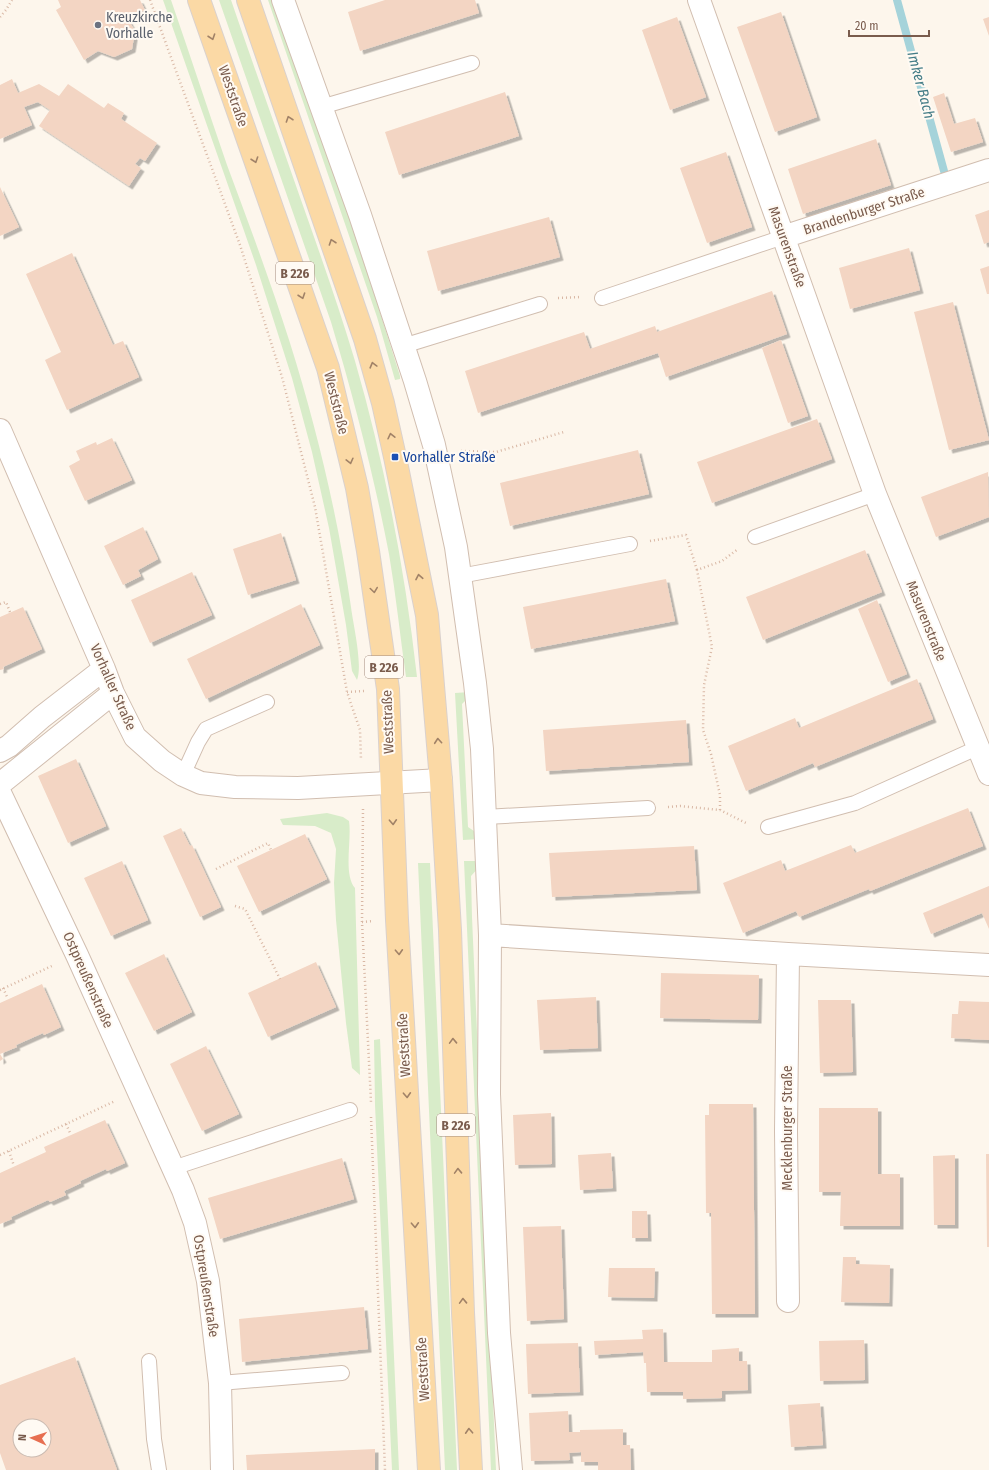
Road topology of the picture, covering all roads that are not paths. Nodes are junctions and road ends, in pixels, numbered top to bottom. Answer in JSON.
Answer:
{"nodes":[{"id":1,"x":199,"y":0,"type":"edge"},
{"id":2,"x":248,"y":0,"type":"edge"},
{"id":3,"x":283,"y":0,"type":"edge"},
{"id":4,"x":699,"y":0,"type":"edge"},
{"id":5,"x":472,"y":63,"type":"dead end"},
{"id":6,"x":321,"y":107,"type":"junction"},
{"id":7,"x":989,"y":170,"type":"edge"},
{"id":8,"x":784,"y":237,"type":"junction"},
{"id":9,"x":602,"y":298,"type":"road end"},
{"id":10,"x":540,"y":304,"type":"road end"},
{"id":11,"x":403,"y":346,"type":"junction"},
{"id":12,"x":0,"y":430,"type":"edge"},
{"id":13,"x":875,"y":494,"type":"junction"},
{"id":14,"x":755,"y":537,"type":"road end"},
{"id":15,"x":630,"y":544,"type":"road end"},
{"id":16,"x":460,"y":576,"type":"junction"},
{"id":17,"x":104,"y":669,"type":"junction"},
{"id":18,"x":113,"y":692,"type":"junction"},
{"id":19,"x":267,"y":702,"type":"dead end"},
{"id":20,"x":977,"y":748,"type":"junction"},
{"id":21,"x":0,"y":751,"type":"edge"},
{"id":22,"x":989,"y":774,"type":"edge"},
{"id":23,"x":183,"y":775,"type":"junction"},
{"id":24,"x":441,"y":780,"type":"junction"},
{"id":25,"x":391,"y":783,"type":"junction"},
{"id":26,"x":0,"y":784,"type":"edge"},
{"id":27,"x":0,"y":793,"type":"edge"},
{"id":28,"x":648,"y":808,"type":"road end"},
{"id":29,"x":485,"y":817,"type":"junction"},
{"id":30,"x":768,"y":827,"type":"road end"},
{"id":31,"x":490,"y":935,"type":"junction"},
{"id":32,"x":788,"y":954,"type":"junction"},
{"id":33,"x":989,"y":965,"type":"edge"},
{"id":34,"x":350,"y":1110,"type":"dead end"},
{"id":35,"x":173,"y":1168,"type":"junction"},
{"id":36,"x":788,"y":1301,"type":"dead end"},
{"id":37,"x":149,"y":1361,"type":"dead end"},
{"id":38,"x":342,"y":1373,"type":"dead end"},
{"id":39,"x":220,"y":1384,"type":"junction"},
{"id":40,"x":159,"y":1470,"type":"edge"},
{"id":41,"x":222,"y":1470,"type":"edge"},
{"id":42,"x":429,"y":1470,"type":"edge"},
{"id":43,"x":471,"y":1470,"type":"edge"},
{"id":44,"x":511,"y":1470,"type":"edge"}],
"edges":[{"from":1,"to":25,"type":"main road","name":"Weststraße","number":"B 226","one_way":true},
{"from":24,"to":2,"type":"main road","number":"B 226","one_way":true},
{"from":3,"to":6,"type":"street"},
{"from":4,"to":8,"type":"street","name":"Masurenstraße"},
{"from":5,"to":6,"type":"lane"},
{"from":6,"to":11,"type":"street"},
{"from":7,"to":8,"type":"street","name":"Brandenburger Straße"},
{"from":8,"to":9,"type":"lane","name":"Brandenburger Straße"},
{"from":8,"to":13,"type":"street","name":"Masurenstraße"},
{"from":10,"to":11,"type":"lane"},
{"from":11,"to":16,"type":"street"},
{"from":12,"to":17,"type":"street","name":"Vorhaller Straße"},
{"from":13,"to":14,"type":"lane"},
{"from":13,"to":20,"type":"street","name":"Masurenstraße"},
{"from":15,"to":16,"type":"lane"},
{"from":16,"to":29,"type":"street"},
{"from":17,"to":18,"type":"street","name":"Vorhaller Straße"},
{"from":17,"to":21,"type":"street"},
{"from":18,"to":23,"type":"street","name":"Vorhaller Straße"},
{"from":18,"to":26,"type":"street"},
{"from":19,"to":23,"type":"lane"},
{"from":20,"to":22,"type":"street","name":"Masurenstraße"},
{"from":20,"to":30,"type":"lane"},
{"from":23,"to":25,"type":"street","name":"Vorhaller Straße"},
{"from":24,"to":25,"type":"street","name":"Vorhaller Straße"},
{"from":43,"to":24,"type":"main road","number":"B 226","one_way":true},
{"from":25,"to":42,"type":"main road","name":"Weststraße","number":"B 226","one_way":true},
{"from":27,"to":35,"type":"street","name":"Ostpreußenstraße"},
{"from":28,"to":29,"type":"lane"},
{"from":29,"to":31,"type":"street"},
{"from":31,"to":32,"type":"street"},
{"from":31,"to":44,"type":"street"},
{"from":32,"to":33,"type":"street"},
{"from":32,"to":36,"type":"street","name":"Mecklenburger Straße"},
{"from":34,"to":35,"type":"lane"},
{"from":35,"to":39,"type":"street","name":"Ostpreußenstraße"},
{"from":37,"to":40,"type":"lane"},
{"from":38,"to":39,"type":"lane"},
{"from":39,"to":41,"type":"street","name":"Ostpreußenstraße"}]}
